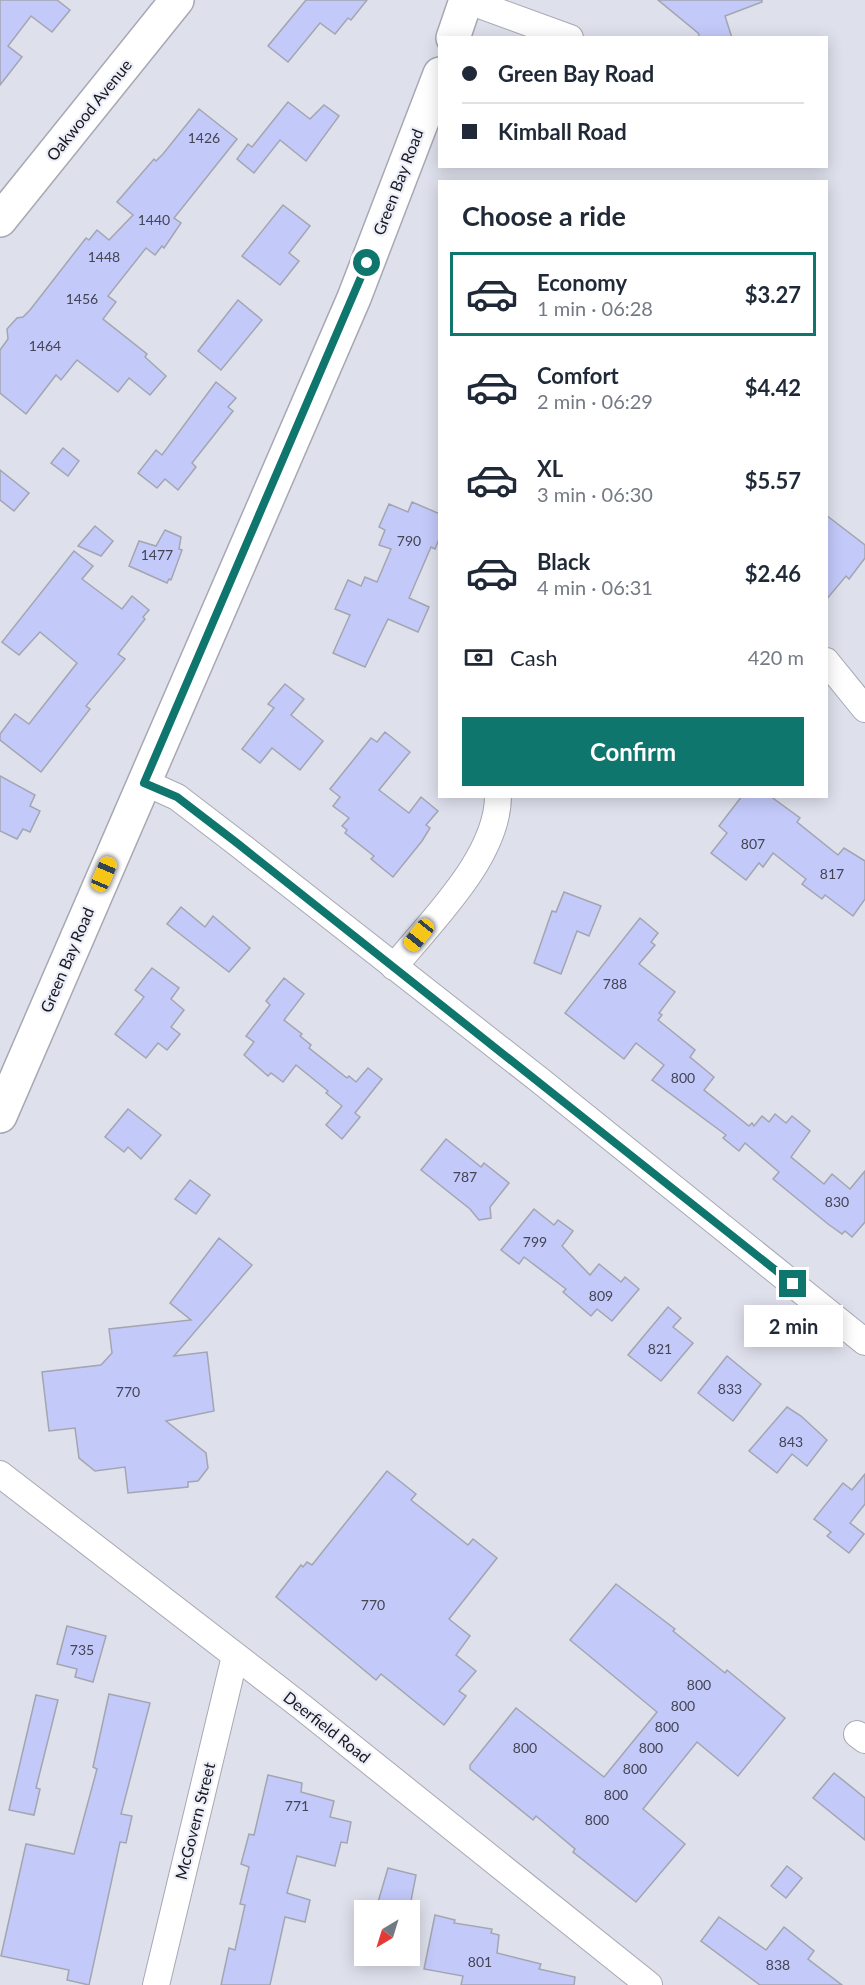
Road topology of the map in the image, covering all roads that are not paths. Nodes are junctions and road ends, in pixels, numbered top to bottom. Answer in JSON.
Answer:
{"nodes":[{"id":1,"x":177,"y":0,"type":"edge"},
{"id":2,"x":466,"y":0,"type":"edge"},
{"id":3,"x":454,"y":36,"type":"edge"},
{"id":4,"x":565,"y":36,"type":"edge"},
{"id":5,"x":438,"y":79,"type":"edge"},
{"id":6,"x":0,"y":220,"type":"edge"},
{"id":7,"x":828,"y":663,"type":"edge"},
{"id":8,"x":865,"y":709,"type":"edge"},
{"id":9,"x":144,"y":783,"type":"junction"},
{"id":10,"x":498,"y":798,"type":"edge"},
{"id":11,"x":394,"y":967,"type":"junction"},
{"id":12,"x":0,"y":1116,"type":"edge"},
{"id":13,"x":865,"y":1342,"type":"edge"},
{"id":14,"x":0,"y":1474,"type":"edge"},
{"id":15,"x":235,"y":1656,"type":"junction"},
{"id":16,"x":156,"y":1985,"type":"edge"},
{"id":17,"x":650,"y":1985,"type":"edge"}],
"edges":[{"from":1,"to":6,"type":"main road","name":"Oakwood Avenue"},
{"from":2,"to":3,"type":"main road"},
{"from":2,"to":4,"type":"street"},
{"from":5,"to":9,"type":"main road","name":"Green Bay Road"},
{"from":7,"to":8,"type":"street"},
{"from":9,"to":11,"type":"street"},
{"from":9,"to":12,"type":"main road","name":"Green Bay Road"},
{"from":10,"to":11,"type":"street"},
{"from":11,"to":13,"type":"street"},
{"from":14,"to":15,"type":"street","name":"Deerfield Road"},
{"from":15,"to":16,"type":"street","name":"McGovern Street"},
{"from":15,"to":17,"type":"street","name":"Deerfield Road"}]}
